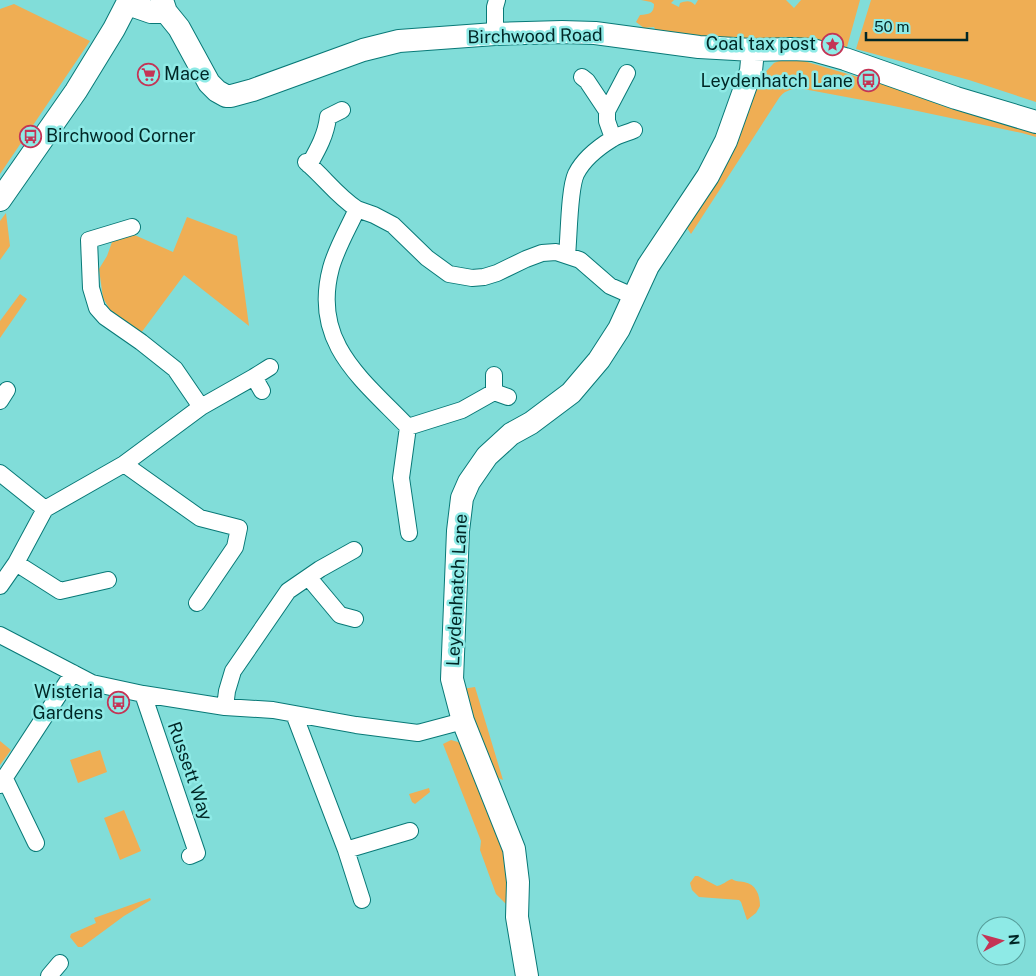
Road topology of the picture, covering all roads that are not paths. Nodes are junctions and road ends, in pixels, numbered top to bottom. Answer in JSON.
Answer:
{"nodes":[{"id":1,"x":497,"y":0,"type":"edge"},
{"id":2,"x":128,"y":2,"type":"edge"},
{"id":3,"x":164,"y":6,"type":"edge"},
{"id":4,"x":495,"y":34,"type":"junction"},
{"id":5,"x":753,"y":50,"type":"junction"},
{"id":6,"x":627,"y":73,"type":"dead end"},
{"id":7,"x":582,"y":77,"type":"dead end"},
{"id":8,"x":342,"y":110,"type":"dead end"},
{"id":9,"x":607,"y":111,"type":"junction"},
{"id":10,"x":1036,"y":122,"type":"edge"},
{"id":11,"x":634,"y":130,"type":"dead end"},
{"id":12,"x":613,"y":138,"type":"junction"},
{"id":13,"x":0,"y":200,"type":"edge"},
{"id":14,"x":357,"y":209,"type":"junction"},
{"id":15,"x":132,"y":226,"type":"dead end"},
{"id":16,"x":567,"y":255,"type":"junction"},
{"id":17,"x":635,"y":297,"type":"junction"},
{"id":18,"x":270,"y":368,"type":"dead end"},
{"id":19,"x":494,"y":375,"type":"dead end"},
{"id":20,"x":201,"y":407,"type":"junction"},
{"id":21,"x":408,"y":427,"type":"junction"},
{"id":22,"x":124,"y":464,"type":"junction"},
{"id":23,"x":0,"y":473,"type":"edge"},
{"id":24,"x":45,"y":509,"type":"junction"},
{"id":25,"x":409,"y":532,"type":"dead end"},
{"id":26,"x":354,"y":550,"type":"dead end"},
{"id":27,"x":16,"y":562,"type":"junction"},
{"id":28,"x":309,"y":578,"type":"junction"},
{"id":29,"x":108,"y":580,"type":"dead end"},
{"id":30,"x":0,"y":586,"type":"edge"},
{"id":31,"x":197,"y":603,"type":"dead end"},
{"id":32,"x":355,"y":619,"type":"dead end"},
{"id":33,"x":0,"y":635,"type":"edge"},
{"id":34,"x":73,"y":673,"type":"junction"},
{"id":35,"x":143,"y":694,"type":"junction"},
{"id":36,"x":225,"y":707,"type":"junction"},
{"id":37,"x":294,"y":714,"type":"junction"},
{"id":38,"x":463,"y":721,"type":"junction"},
{"id":39,"x":2,"y":782,"type":"edge"},
{"id":40,"x":410,"y":831,"type":"dead end"},
{"id":41,"x":36,"y":843,"type":"dead end"},
{"id":42,"x":346,"y":850,"type":"junction"},
{"id":43,"x":190,"y":856,"type":"dead end"},
{"id":44,"x":362,"y":900,"type":"dead end"},
{"id":45,"x":60,"y":963,"type":"dead end"},
{"id":46,"x":49,"y":976,"type":"edge"},
{"id":47,"x":527,"y":976,"type":"edge"}],
"edges":[{"from":1,"to":4,"type":"street"},
{"from":2,"to":3,"type":"street","name":"Birchwood Road"},
{"from":2,"to":13,"type":"street"},
{"from":3,"to":4,"type":"street","name":"Birchwood Road"},
{"from":4,"to":5,"type":"street","name":"Birchwood Road"},
{"from":5,"to":10,"type":"street","name":"Birchwood Road"},
{"from":5,"to":17,"type":"street","name":"Leydenhatch Lane"},
{"from":6,"to":9,"type":"street"},
{"from":7,"to":9,"type":"street"},
{"from":8,"to":14,"type":"street"},
{"from":9,"to":12,"type":"street"},
{"from":11,"to":12,"type":"street"},
{"from":12,"to":16,"type":"street"},
{"from":14,"to":16,"type":"street"},
{"from":14,"to":21,"type":"street"},
{"from":15,"to":20,"type":"street"},
{"from":16,"to":17,"type":"street"},
{"from":17,"to":38,"type":"street","name":"Leydenhatch Lane"},
{"from":18,"to":20,"type":"street"},
{"from":19,"to":21,"type":"street"},
{"from":20,"to":22,"type":"street"},
{"from":21,"to":25,"type":"street"},
{"from":22,"to":24,"type":"street"},
{"from":22,"to":31,"type":"street"},
{"from":23,"to":24,"type":"street"},
{"from":24,"to":27,"type":"street"},
{"from":26,"to":28,"type":"street"},
{"from":27,"to":29,"type":"street"},
{"from":27,"to":30,"type":"street"},
{"from":28,"to":32,"type":"street"},
{"from":28,"to":36,"type":"street"},
{"from":33,"to":34,"type":"street","name":"Russett Way"},
{"from":34,"to":35,"type":"street","name":"Russett Way"},
{"from":34,"to":39,"type":"street"},
{"from":35,"to":36,"type":"street","name":"Russett Way"},
{"from":35,"to":43,"type":"street","name":"Russett Way"},
{"from":36,"to":37,"type":"street","name":"Russett Way"},
{"from":37,"to":38,"type":"street","name":"Russett Way"},
{"from":37,"to":42,"type":"street"},
{"from":38,"to":47,"type":"street","name":"Leydenhatch Lane"},
{"from":39,"to":41,"type":"street"},
{"from":40,"to":42,"type":"street"},
{"from":42,"to":44,"type":"street"},
{"from":45,"to":46,"type":"street"}]}
